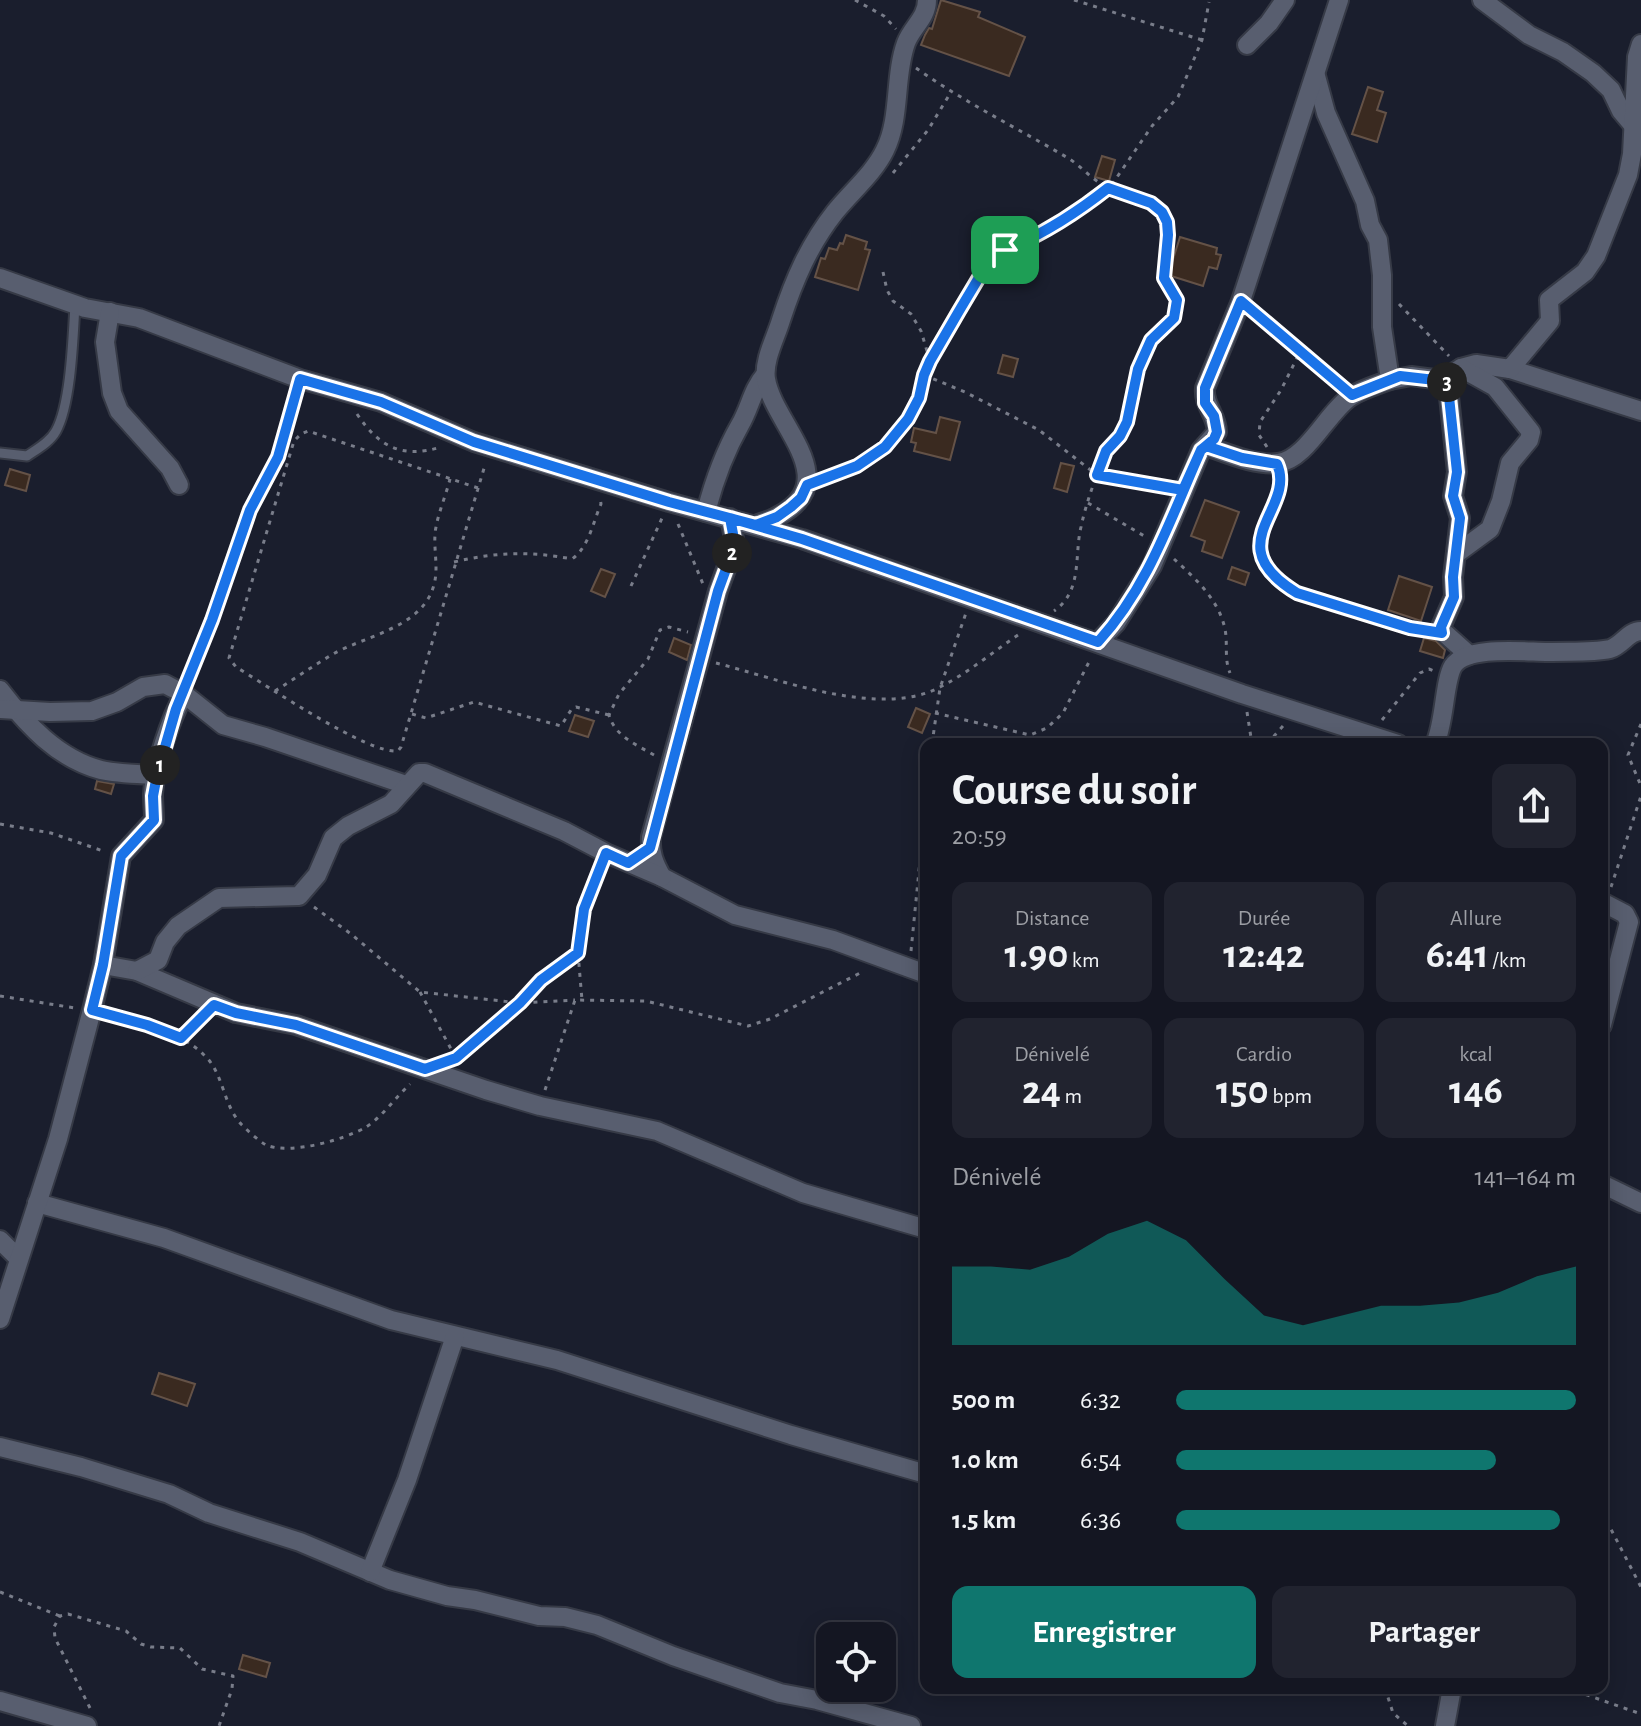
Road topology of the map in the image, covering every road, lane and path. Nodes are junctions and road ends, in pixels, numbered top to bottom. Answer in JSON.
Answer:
{"nodes":[{"id":1,"x":855,"y":0,"type":"edge"},
{"id":2,"x":927,"y":0,"type":"edge"},
{"id":3,"x":1285,"y":0,"type":"edge"},
{"id":4,"x":1339,"y":0,"type":"edge"},
{"id":5,"x":1482,"y":0,"type":"edge"},
{"id":6,"x":1078,"y":1,"type":"edge"},
{"id":7,"x":1209,"y":2,"type":"dead end"},
{"id":8,"x":1202,"y":40,"type":"junction"},
{"id":9,"x":1641,"y":44,"type":"edge"},
{"id":10,"x":1247,"y":45,"type":"dead end"},
{"id":11,"x":905,"y":49,"type":"junction"},
{"id":12,"x":1316,"y":76,"type":"junction"},
{"id":13,"x":951,"y":92,"type":"junction"},
{"id":14,"x":1632,"y":124,"type":"junction"},
{"id":15,"x":888,"y":177,"type":"dead end"},
{"id":16,"x":1634,"y":177,"type":"edge"},
{"id":17,"x":1108,"y":188,"type":"junction"},
{"id":18,"x":883,"y":272,"type":"dead end"},
{"id":19,"x":0,"y":278,"type":"edge"},
{"id":20,"x":1382,"y":287,"type":"junction"},
{"id":21,"x":1241,"y":301,"type":"junction"},
{"id":22,"x":75,"y":305,"type":"junction"},
{"id":23,"x":110,"y":312,"type":"junction"},
{"id":24,"x":1301,"y":350,"type":"junction"},
{"id":25,"x":930,"y":361,"type":"junction"},
{"id":26,"x":1510,"y":369,"type":"junction"},
{"id":27,"x":1454,"y":373,"type":"junction"},
{"id":28,"x":765,"y":375,"type":"junction"},
{"id":29,"x":924,"y":375,"type":"junction"},
{"id":30,"x":300,"y":379,"type":"junction"},
{"id":31,"x":1390,"y":380,"type":"junction"},
{"id":32,"x":347,"y":392,"type":"junction"},
{"id":33,"x":1352,"y":395,"type":"junction"},
{"id":34,"x":1641,"y":411,"type":"edge"},
{"id":35,"x":482,"y":444,"type":"junction"},
{"id":36,"x":1206,"y":446,"type":"junction"},
{"id":37,"x":0,"y":453,"type":"edge"},
{"id":38,"x":1277,"y":464,"type":"junction"},
{"id":39,"x":1097,"y":475,"type":"junction"},
{"id":40,"x":595,"y":478,"type":"junction"},
{"id":41,"x":450,"y":479,"type":"junction"},
{"id":42,"x":179,"y":485,"type":"dead end"},
{"id":43,"x":807,"y":485,"type":"junction"},
{"id":44,"x":478,"y":488,"type":"junction"},
{"id":45,"x":1183,"y":490,"type":"junction"},
{"id":46,"x":669,"y":502,"type":"junction"},
{"id":47,"x":1088,"y":503,"type":"junction"},
{"id":48,"x":706,"y":512,"type":"junction"},
{"id":49,"x":730,"y":518,"type":"junction"},
{"id":50,"x":756,"y":525,"type":"junction"},
{"id":51,"x":1161,"y":548,"type":"junction"},
{"id":52,"x":1456,"y":554,"type":"junction"},
{"id":53,"x":454,"y":562,"type":"junction"},
{"id":54,"x":631,"y":586,"type":"dead end"},
{"id":55,"x":972,"y":598,"type":"junction"},
{"id":56,"x":713,"y":608,"type":"junction"},
{"id":57,"x":1039,"y":621,"type":"junction"},
{"id":58,"x":1641,"y":631,"type":"edge"},
{"id":59,"x":1442,"y":633,"type":"junction"},
{"id":60,"x":706,"y":637,"type":"junction"},
{"id":61,"x":1098,"y":642,"type":"junction"},
{"id":62,"x":1469,"y":655,"type":"junction"},
{"id":63,"x":701,"y":660,"type":"junction"},
{"id":64,"x":1449,"y":677,"type":"junction"},
{"id":65,"x":940,"y":688,"type":"junction"},
{"id":66,"x":0,"y":690,"type":"edge"},
{"id":67,"x":275,"y":691,"type":"junction"},
{"id":68,"x":184,"y":694,"type":"junction"},
{"id":69,"x":1242,"y":694,"type":"junction"},
{"id":70,"x":7,"y":709,"type":"edge"},
{"id":71,"x":1295,"y":711,"type":"junction"},
{"id":72,"x":935,"y":713,"type":"junction"},
{"id":73,"x":412,"y":714,"type":"junction"},
{"id":74,"x":609,"y":715,"type":"junction"},
{"id":75,"x":1641,"y":724,"type":"edge"},
{"id":76,"x":1370,"y":736,"type":"junction"},
{"id":77,"x":933,"y":738,"type":"edge"},
{"id":78,"x":1251,"y":738,"type":"edge"},
{"id":79,"x":1272,"y":738,"type":"edge"},
{"id":80,"x":1377,"y":738,"type":"edge"},
{"id":81,"x":1437,"y":738,"type":"edge"},
{"id":82,"x":671,"y":766,"type":"junction"},
{"id":83,"x":157,"y":775,"type":"junction"},
{"id":84,"x":406,"y":785,"type":"junction"},
{"id":85,"x":1641,"y":786,"type":"edge"},
{"id":86,"x":1641,"y":796,"type":"edge"},
{"id":87,"x":0,"y":824,"type":"edge"},
{"id":88,"x":650,"y":848,"type":"junction"},
{"id":89,"x":606,"y":853,"type":"junction"},
{"id":90,"x":121,"y":856,"type":"junction"},
{"id":91,"x":628,"y":863,"type":"junction"},
{"id":92,"x":662,"y":877,"type":"junction"},
{"id":93,"x":1608,"y":888,"type":"edge"},
{"id":94,"x":299,"y":896,"type":"junction"},
{"id":95,"x":1608,"y":905,"type":"edge"},
{"id":96,"x":1635,"y":924,"type":"edge"},
{"id":97,"x":920,"y":928,"type":"edge"},
{"id":98,"x":578,"y":953,"type":"junction"},
{"id":99,"x":889,"y":959,"type":"junction"},
{"id":100,"x":103,"y":965,"type":"junction"},
{"id":101,"x":137,"y":971,"type":"junction"},
{"id":102,"x":918,"y":971,"type":"edge"},
{"id":103,"x":420,"y":992,"type":"junction"},
{"id":104,"x":0,"y":996,"type":"edge"},
{"id":105,"x":575,"y":1000,"type":"junction"},
{"id":106,"x":582,"y":1000,"type":"junction"},
{"id":107,"x":520,"y":1003,"type":"junction"},
{"id":108,"x":214,"y":1005,"type":"junction"},
{"id":109,"x":1608,"y":1007,"type":"edge"},
{"id":110,"x":92,"y":1010,"type":"junction"},
{"id":111,"x":181,"y":1038,"type":"junction"},
{"id":112,"x":456,"y":1058,"type":"junction"},
{"id":113,"x":425,"y":1069,"type":"junction"},
{"id":114,"x":540,"y":1106,"type":"junction"},
{"id":115,"x":1608,"y":1187,"type":"edge"},
{"id":116,"x":37,"y":1203,"type":"junction"},
{"id":117,"x":1641,"y":1203,"type":"edge"},
{"id":118,"x":920,"y":1227,"type":"edge"},
{"id":119,"x":0,"y":1240,"type":"edge"},
{"id":120,"x":18,"y":1258,"type":"junction"},
{"id":121,"x":0,"y":1319,"type":"edge"},
{"id":122,"x":455,"y":1336,"type":"junction"},
{"id":123,"x":0,"y":1447,"type":"edge"},
{"id":124,"x":920,"y":1472,"type":"edge"},
{"id":125,"x":1608,"y":1524,"type":"edge"},
{"id":126,"x":370,"y":1572,"type":"junction"},
{"id":127,"x":1641,"y":1587,"type":"edge"},
{"id":128,"x":0,"y":1592,"type":"edge"},
{"id":129,"x":60,"y":1616,"type":"junction"},
{"id":130,"x":1387,"y":1694,"type":"edge"},
{"id":131,"x":1451,"y":1694,"type":"edge"},
{"id":132,"x":1584,"y":1694,"type":"edge"},
{"id":133,"x":0,"y":1701,"type":"edge"},
{"id":134,"x":1641,"y":1714,"type":"edge"},
{"id":135,"x":90,"y":1720,"type":"edge"},
{"id":136,"x":219,"y":1726,"type":"edge"},
{"id":137,"x":911,"y":1726,"type":"edge"},
{"id":138,"x":1408,"y":1726,"type":"edge"},
{"id":139,"x":1445,"y":1726,"type":"edge"}],
"edges":[{"from":1,"to":11,"type":"path"},
{"from":2,"to":11,"type":"street"},
{"from":3,"to":10,"type":"street"},
{"from":4,"to":12,"type":"street"},
{"from":5,"to":14,"type":"street"},
{"from":6,"to":8,"type":"path"},
{"from":7,"to":8,"type":"path"},
{"from":8,"to":17,"type":"path"},
{"from":9,"to":14,"type":"street"},
{"from":11,"to":13,"type":"path"},
{"from":11,"to":28,"type":"street"},
{"from":12,"to":20,"type":"street"},
{"from":12,"to":21,"type":"street"},
{"from":13,"to":15,"type":"path"},
{"from":13,"to":17,"type":"path"},
{"from":14,"to":16,"type":"street"},
{"from":16,"to":26,"type":"street"},
{"from":17,"to":25,"type":"path"},
{"from":17,"to":39,"type":"path"},
{"from":18,"to":25,"type":"path"},
{"from":19,"to":22,"type":"street"},
{"from":20,"to":27,"type":"path"},
{"from":20,"to":31,"type":"street"},
{"from":21,"to":24,"type":"path"},
{"from":21,"to":36,"type":"street"},
{"from":22,"to":23,"type":"street"},
{"from":22,"to":37,"type":"lane"},
{"from":23,"to":30,"type":"street"},
{"from":23,"to":42,"type":"street"},
{"from":24,"to":33,"type":"path"},
{"from":24,"to":38,"type":"path"},
{"from":25,"to":29,"type":"path"},
{"from":26,"to":27,"type":"street"},
{"from":26,"to":34,"type":"street"},
{"from":27,"to":31,"type":"street"},
{"from":27,"to":52,"type":"street"},
{"from":27,"to":52,"type":"street"},
{"from":28,"to":43,"type":"street"},
{"from":28,"to":48,"type":"street"},
{"from":29,"to":39,"type":"path"},
{"from":29,"to":43,"type":"path"},
{"from":30,"to":32,"type":"street"},
{"from":30,"to":68,"type":"path"},
{"from":31,"to":33,"type":"street"},
{"from":32,"to":35,"type":"street"},
{"from":32,"to":35,"type":"path"},
{"from":33,"to":38,"type":"street"},
{"from":35,"to":40,"type":"street"},
{"from":35,"to":44,"type":"path"},
{"from":36,"to":38,"type":"street"},
{"from":36,"to":45,"type":"street"},
{"from":38,"to":59,"type":"path"},
{"from":39,"to":45,"type":"path"},
{"from":39,"to":47,"type":"path"},
{"from":40,"to":46,"type":"street"},
{"from":40,"to":53,"type":"path"},
{"from":41,"to":44,"type":"path"},
{"from":41,"to":67,"type":"path"},
{"from":41,"to":67,"type":"path"},
{"from":43,"to":50,"type":"street"},
{"from":44,"to":53,"type":"path"},
{"from":45,"to":51,"type":"street"},
{"from":46,"to":48,"type":"street"},
{"from":46,"to":54,"type":"path"},
{"from":46,"to":56,"type":"path"},
{"from":47,"to":51,"type":"path"},
{"from":47,"to":57,"type":"path"},
{"from":48,"to":49,"type":"street"},
{"from":49,"to":50,"type":"street"},
{"from":49,"to":56,"type":"street"},
{"from":50,"to":55,"type":"street"},
{"from":51,"to":61,"type":"street"},
{"from":51,"to":69,"type":"path"},
{"from":52,"to":59,"type":"street"},
{"from":53,"to":73,"type":"path"},
{"from":55,"to":57,"type":"street"},
{"from":55,"to":65,"type":"path"},
{"from":56,"to":60,"type":"street"},
{"from":57,"to":61,"type":"street"},
{"from":57,"to":65,"type":"path"},
{"from":58,"to":62,"type":"street"},
{"from":59,"to":62,"type":"street"},
{"from":60,"to":63,"type":"street"},
{"from":60,"to":74,"type":"path"},
{"from":61,"to":69,"type":"street"},
{"from":61,"to":72,"type":"path"},
{"from":62,"to":64,"type":"street"},
{"from":63,"to":65,"type":"path"},
{"from":63,"to":82,"type":"street"},
{"from":64,"to":76,"type":"path"},
{"from":64,"to":81,"type":"street"},
{"from":65,"to":72,"type":"path"},
{"from":66,"to":70,"type":"street"},
{"from":67,"to":73,"type":"path"},
{"from":68,"to":70,"type":"street"},
{"from":68,"to":83,"type":"street"},
{"from":68,"to":84,"type":"street"},
{"from":69,"to":71,"type":"street"},
{"from":69,"to":78,"type":"path"},
{"from":70,"to":83,"type":"street"},
{"from":71,"to":76,"type":"street"},
{"from":71,"to":79,"type":"path"},
{"from":72,"to":77,"type":"path"},
{"from":73,"to":74,"type":"path"},
{"from":74,"to":82,"type":"path"},
{"from":75,"to":85,"type":"path"},
{"from":76,"to":80,"type":"street"},
{"from":82,"to":88,"type":"street"},
{"from":83,"to":90,"type":"street"},
{"from":84,"to":89,"type":"street"},
{"from":84,"to":94,"type":"street"},
{"from":86,"to":93,"type":"path"},
{"from":87,"to":90,"type":"path"},
{"from":88,"to":91,"type":"street"},
{"from":88,"to":92,"type":"street"},
{"from":89,"to":91,"type":"street"},
{"from":89,"to":98,"type":"path"},
{"from":90,"to":100,"type":"street"},
{"from":91,"to":92,"type":"street"},
{"from":92,"to":99,"type":"street"},
{"from":94,"to":101,"type":"street"},
{"from":94,"to":103,"type":"path"},
{"from":95,"to":96,"type":"street"},
{"from":96,"to":109,"type":"street"},
{"from":97,"to":102,"type":"path"},
{"from":98,"to":106,"type":"path"},
{"from":98,"to":107,"type":"path"},
{"from":99,"to":102,"type":"street"},
{"from":99,"to":106,"type":"path"},
{"from":100,"to":101,"type":"street"},
{"from":100,"to":110,"type":"street"},
{"from":101,"to":108,"type":"street"},
{"from":103,"to":107,"type":"path"},
{"from":103,"to":112,"type":"path"},
{"from":104,"to":110,"type":"path"},
{"from":105,"to":106,"type":"path"},
{"from":105,"to":107,"type":"path"},
{"from":105,"to":114,"type":"path"},
{"from":107,"to":112,"type":"path"},
{"from":108,"to":111,"type":"path"},
{"from":108,"to":113,"type":"street"},
{"from":110,"to":111,"type":"path"},
{"from":110,"to":116,"type":"street"},
{"from":111,"to":113,"type":"path"},
{"from":112,"to":113,"type":"path"},
{"from":113,"to":114,"type":"street"},
{"from":114,"to":118,"type":"street"},
{"from":115,"to":117,"type":"street"},
{"from":116,"to":120,"type":"street"},
{"from":116,"to":122,"type":"street"},
{"from":119,"to":120,"type":"street"},
{"from":120,"to":121,"type":"street"},
{"from":122,"to":124,"type":"street"},
{"from":122,"to":126,"type":"street"},
{"from":123,"to":126,"type":"street"},
{"from":125,"to":127,"type":"path"},
{"from":126,"to":137,"type":"street"},
{"from":128,"to":129,"type":"path"},
{"from":129,"to":135,"type":"path"},
{"from":129,"to":136,"type":"path"},
{"from":130,"to":138,"type":"path"},
{"from":131,"to":139,"type":"street"},
{"from":132,"to":134,"type":"path"},
{"from":133,"to":135,"type":"street"}]}
